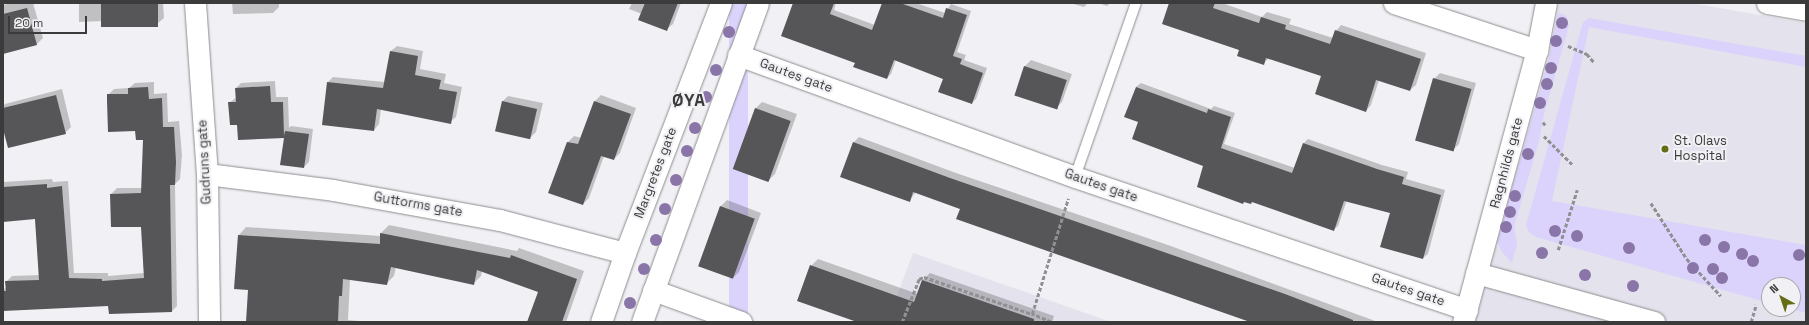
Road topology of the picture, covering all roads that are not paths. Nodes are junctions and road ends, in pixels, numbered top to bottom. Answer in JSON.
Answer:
{"nodes":[{"id":1,"x":195,"y":3,"type":"edge"},
{"id":2,"x":721,"y":3,"type":"edge"},
{"id":3,"x":758,"y":3,"type":"edge"},
{"id":4,"x":1136,"y":3,"type":"edge"},
{"id":5,"x":1394,"y":3,"type":"edge"},
{"id":6,"x":1546,"y":3,"type":"edge"},
{"id":7,"x":1767,"y":3,"type":"edge"},
{"id":8,"x":1806,"y":10,"type":"edge"},
{"id":9,"x":1536,"y":50,"type":"junction"},
{"id":10,"x":738,"y":55,"type":"junction"},
{"id":11,"x":207,"y":174,"type":"junction"},
{"id":12,"x":1075,"y":177,"type":"junction"},
{"id":13,"x":625,"y":253,"type":"junction"},
{"id":14,"x":1476,"y":273,"type":"junction"},
{"id":15,"x":653,"y":290,"type":"junction"},
{"id":16,"x":1465,"y":316,"type":"edge"},
{"id":17,"x":209,"y":322,"type":"edge"},
{"id":18,"x":601,"y":322,"type":"edge"},
{"id":19,"x":642,"y":322,"type":"edge"},
{"id":20,"x":741,"y":322,"type":"edge"},
{"id":21,"x":1654,"y":322,"type":"edge"}],
"edges":[{"from":1,"to":11,"type":"street","name":"Gudruns gate"},
{"from":2,"to":13,"type":"street","name":"Margretes gate"},
{"from":3,"to":10,"type":"street"},
{"from":4,"to":12,"type":"lane"},
{"from":5,"to":9,"type":"street"},
{"from":6,"to":9,"type":"street","name":"Ragnhilds gate"},
{"from":7,"to":8,"type":"street"},
{"from":9,"to":14,"type":"street","name":"Ragnhilds gate"},
{"from":10,"to":12,"type":"street","name":"Gautes gate"},
{"from":10,"to":15,"type":"street"},
{"from":11,"to":13,"type":"street","name":"Guttorms gate"},
{"from":11,"to":17,"type":"street","name":"Gudruns gate"},
{"from":12,"to":16,"type":"street","name":"Gautes gate"},
{"from":13,"to":18,"type":"street","name":"Margretes gate"},
{"from":14,"to":16,"type":"street","name":"Ragnhilds gate"},
{"from":14,"to":21,"type":"street"},
{"from":15,"to":19,"type":"street"},
{"from":15,"to":20,"type":"street"}]}
